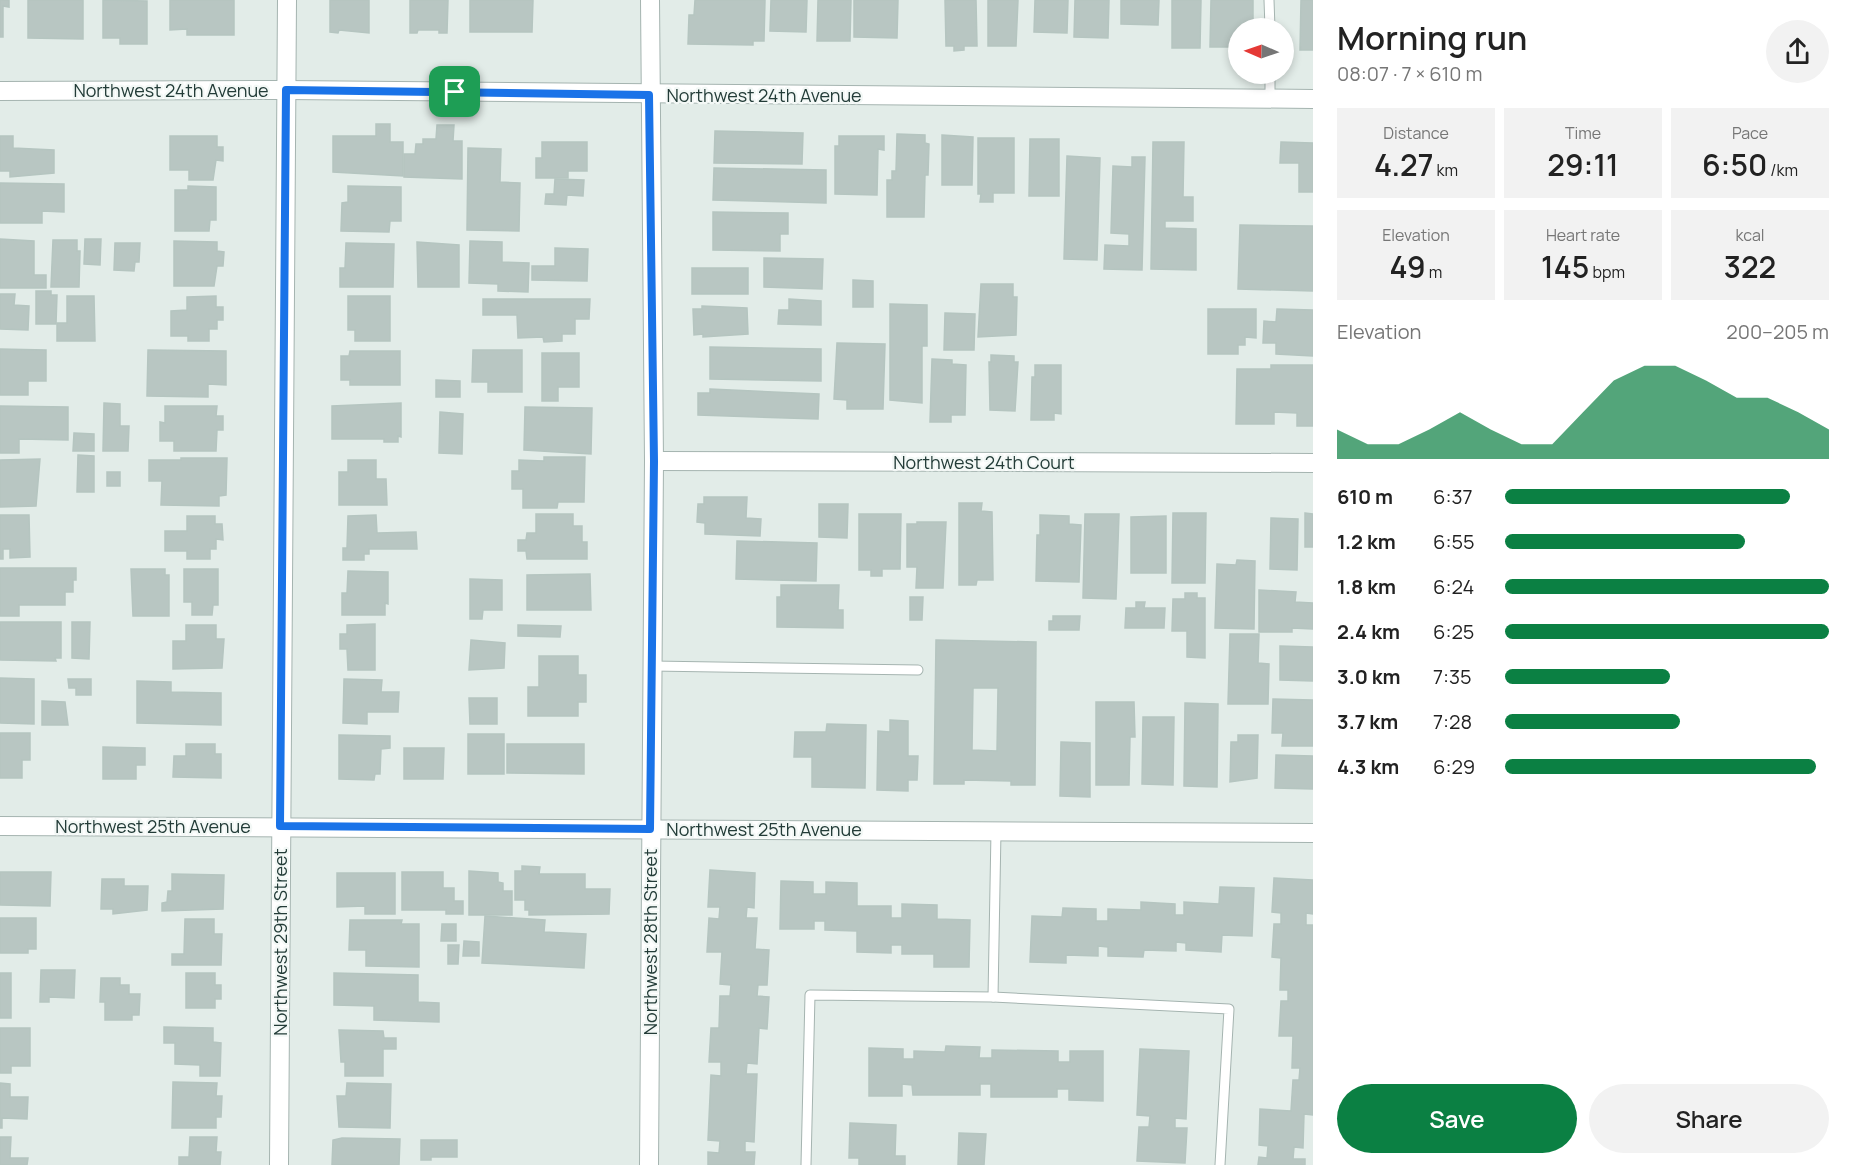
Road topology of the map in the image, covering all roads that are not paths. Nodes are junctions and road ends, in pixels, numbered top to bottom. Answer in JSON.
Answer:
{"nodes":[{"id":1,"x":287,"y":0,"type":"edge"},
{"id":2,"x":650,"y":0,"type":"edge"},
{"id":3,"x":1269,"y":0,"type":"edge"},
{"id":4,"x":1270,"y":18,"type":"edge"},
{"id":5,"x":1270,"y":84,"type":"edge"},
{"id":6,"x":286,"y":90,"type":"junction"},
{"id":7,"x":0,"y":91,"type":"edge"},
{"id":8,"x":649,"y":95,"type":"junction"},
{"id":9,"x":1270,"y":99,"type":"junction"},
{"id":10,"x":1313,"y":99,"type":"edge"},
{"id":11,"x":654,"y":461,"type":"junction"},
{"id":12,"x":1313,"y":463,"type":"edge"},
{"id":13,"x":652,"y":666,"type":"junction"},
{"id":14,"x":918,"y":669,"type":"dead end"},
{"id":15,"x":0,"y":826,"type":"edge"},
{"id":16,"x":280,"y":826,"type":"junction"},
{"id":17,"x":650,"y":829,"type":"junction"},
{"id":18,"x":996,"y":831,"type":"junction"},
{"id":19,"x":1313,"y":833,"type":"edge"},
{"id":20,"x":993,"y":997,"type":"junction"},
{"id":21,"x":279,"y":1165,"type":"edge"},
{"id":22,"x":649,"y":1165,"type":"edge"},
{"id":23,"x":806,"y":1165,"type":"edge"},
{"id":24,"x":1220,"y":1165,"type":"edge"}],
"edges":[{"from":1,"to":6,"type":"street","name":"Northwest 29th Street"},
{"from":2,"to":8,"type":"street","name":"Northwest 28th Street"},
{"from":3,"to":4,"type":"lane"},
{"from":5,"to":9,"type":"lane"},
{"from":6,"to":7,"type":"street","name":"Northwest 24th Avenue"},
{"from":6,"to":8,"type":"street","name":"Northwest 24th Avenue"},
{"from":6,"to":16,"type":"street","name":"Northwest 29th Street"},
{"from":8,"to":9,"type":"street","name":"Northwest 24th Avenue"},
{"from":8,"to":11,"type":"street","name":"Northwest 28th Street"},
{"from":9,"to":10,"type":"street","name":"Northwest 24th Avenue"},
{"from":11,"to":12,"type":"street","name":"Northwest 24th Court"},
{"from":11,"to":13,"type":"street","name":"Northwest 28th Street"},
{"from":13,"to":14,"type":"lane"},
{"from":13,"to":17,"type":"street","name":"Northwest 28th Street"},
{"from":15,"to":16,"type":"street","name":"Northwest 25th Avenue"},
{"from":16,"to":17,"type":"street","name":"Northwest 25th Avenue"},
{"from":16,"to":21,"type":"street","name":"Northwest 29th Street"},
{"from":17,"to":18,"type":"street","name":"Northwest 25th Avenue"},
{"from":17,"to":22,"type":"street","name":"Northwest 28th Street"},
{"from":18,"to":19,"type":"street","name":"Northwest 25th Avenue"},
{"from":18,"to":20,"type":"lane"},
{"from":20,"to":23,"type":"lane"},
{"from":20,"to":24,"type":"lane"}]}
